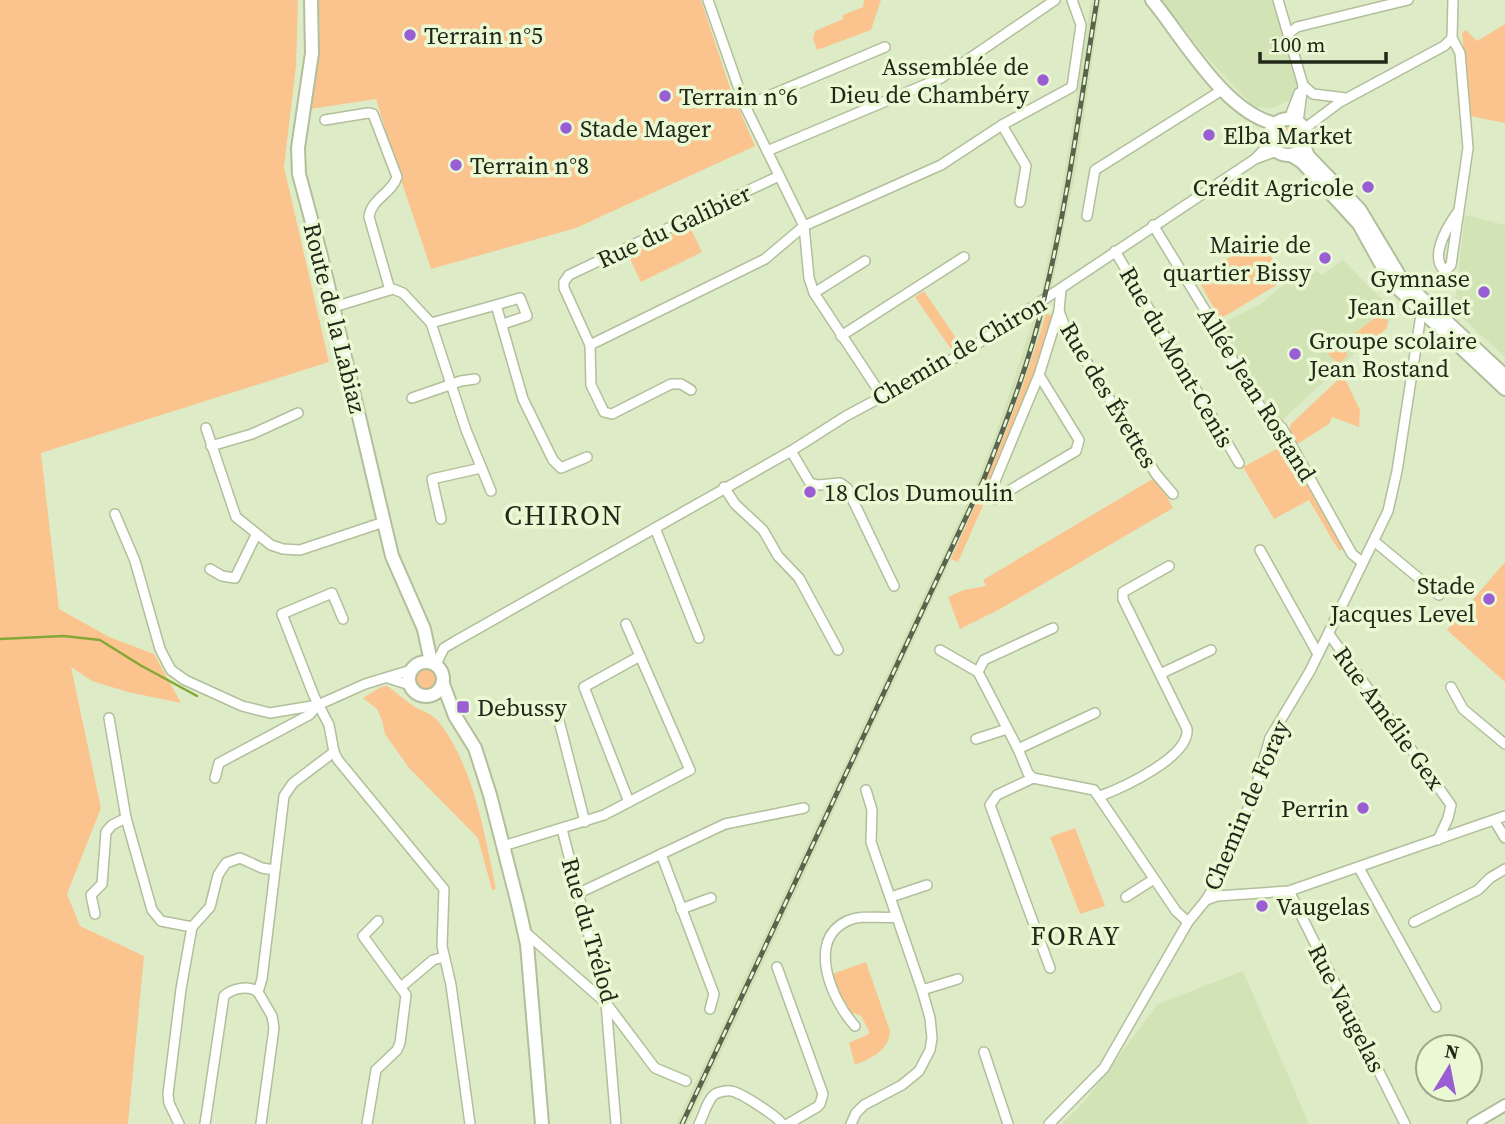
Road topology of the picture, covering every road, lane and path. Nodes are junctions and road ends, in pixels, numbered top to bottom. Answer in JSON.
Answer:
{"nodes":[{"id":1,"x":311,"y":0,"type":"edge"},
{"id":2,"x":708,"y":0,"type":"edge"},
{"id":3,"x":1055,"y":0,"type":"edge"},
{"id":4,"x":1072,"y":0,"type":"edge"},
{"id":5,"x":1152,"y":0,"type":"edge"},
{"id":6,"x":1278,"y":0,"type":"edge"},
{"id":7,"x":1409,"y":0,"type":"edge"},
{"id":8,"x":1453,"y":0,"type":"edge"},
{"id":9,"x":1289,"y":33,"type":"junction"},
{"id":10,"x":1452,"y":38,"type":"junction"},
{"id":11,"x":885,"y":47,"type":"dead end"},
{"id":12,"x":1198,"y":59,"type":"junction"},
{"id":13,"x":1303,"y":85,"type":"junction"},
{"id":14,"x":1217,"y":90,"type":"junction"},
{"id":15,"x":1347,"y":98,"type":"junction"},
{"id":16,"x":745,"y":106,"type":"junction"},
{"id":17,"x":1250,"y":114,"type":"junction"},
{"id":18,"x":325,"y":120,"type":"dead end"},
{"id":19,"x":1297,"y":123,"type":"junction"},
{"id":20,"x":1002,"y":125,"type":"junction"},
{"id":21,"x":1273,"y":138,"type":"junction"},
{"id":22,"x":1304,"y":146,"type":"junction"},
{"id":23,"x":767,"y":151,"type":"junction"},
{"id":24,"x":1291,"y":155,"type":"junction"},
{"id":25,"x":779,"y":176,"type":"junction"},
{"id":26,"x":1020,"y":202,"type":"dead end"},
{"id":27,"x":1459,"y":210,"type":"junction"},
{"id":28,"x":1087,"y":216,"type":"dead end"},
{"id":29,"x":804,"y":226,"type":"junction"},
{"id":30,"x":1153,"y":226,"type":"junction"},
{"id":31,"x":1115,"y":251,"type":"junction"},
{"id":32,"x":964,"y":257,"type":"dead end"},
{"id":33,"x":865,"y":261,"type":"dead end"},
{"id":34,"x":1391,"y":273,"type":"junction"},
{"id":35,"x":1061,"y":289,"type":"junction"},
{"id":36,"x":390,"y":290,"type":"junction"},
{"id":37,"x":814,"y":293,"type":"junction"},
{"id":38,"x":496,"y":305,"type":"junction"},
{"id":39,"x":334,"y":307,"type":"junction"},
{"id":40,"x":1059,"y":311,"type":"junction"},
{"id":41,"x":1428,"y":311,"type":"junction"},
{"id":42,"x":431,"y":323,"type":"junction"},
{"id":43,"x":503,"y":324,"type":"junction"},
{"id":44,"x":841,"y":336,"type":"junction"},
{"id":45,"x":590,"y":345,"type":"junction"},
{"id":46,"x":1039,"y":375,"type":"junction"},
{"id":47,"x":1505,"y":376,"type":"edge"},
{"id":48,"x":475,"y":379,"type":"dead end"},
{"id":49,"x":450,"y":385,"type":"junction"},
{"id":50,"x":1505,"y":388,"type":"edge"},
{"id":51,"x":691,"y":390,"type":"dead end"},
{"id":52,"x":881,"y":396,"type":"junction"},
{"id":53,"x":412,"y":398,"type":"dead end"},
{"id":54,"x":298,"y":413,"type":"dead end"},
{"id":55,"x":206,"y":428,"type":"dead end"},
{"id":56,"x":211,"y":446,"type":"junction"},
{"id":57,"x":791,"y":451,"type":"junction"},
{"id":58,"x":587,"y":457,"type":"dead end"},
{"id":59,"x":1239,"y":463,"type":"dead end"},
{"id":60,"x":481,"y":468,"type":"junction"},
{"id":61,"x":724,"y":487,"type":"junction"},
{"id":62,"x":491,"y":491,"type":"dead end"},
{"id":63,"x":1173,"y":494,"type":"dead end"},
{"id":64,"x":115,"y":514,"type":"dead end"},
{"id":65,"x":441,"y":519,"type":"dead end"},
{"id":66,"x":384,"y":522,"type":"junction"},
{"id":67,"x":654,"y":528,"type":"junction"},
{"id":68,"x":256,"y":535,"type":"junction"},
{"id":69,"x":1374,"y":541,"type":"junction"},
{"id":70,"x":1260,"y":550,"type":"dead end"},
{"id":71,"x":1362,"y":562,"type":"junction"},
{"id":72,"x":1169,"y":566,"type":"dead end"},
{"id":73,"x":210,"y":569,"type":"dead end"},
{"id":74,"x":894,"y":586,"type":"dead end"},
{"id":75,"x":1439,"y":596,"type":"dead end"},
{"id":76,"x":343,"y":619,"type":"dead end"},
{"id":77,"x":626,"y":624,"type":"dead end"},
{"id":78,"x":1053,"y":628,"type":"dead end"},
{"id":79,"x":424,"y":629,"type":"junction"},
{"id":80,"x":1329,"y":634,"type":"junction"},
{"id":81,"x":699,"y":638,"type":"dead end"},
{"id":82,"x":427,"y":643,"type":"junction"},
{"id":83,"x":444,"y":648,"type":"junction"},
{"id":84,"x":838,"y":650,"type":"dead end"},
{"id":85,"x":940,"y":650,"type":"dead end"},
{"id":86,"x":1211,"y":650,"type":"dead end"},
{"id":87,"x":1318,"y":654,"type":"junction"},
{"id":88,"x":640,"y":656,"type":"junction"},
{"id":89,"x":434,"y":663,"type":"junction"},
{"id":90,"x":413,"y":668,"type":"junction"},
{"id":91,"x":978,"y":672,"type":"junction"},
{"id":92,"x":1160,"y":674,"type":"junction"},
{"id":93,"x":388,"y":678,"type":"junction"},
{"id":94,"x":443,"y":684,"type":"junction"},
{"id":95,"x":410,"y":685,"type":"junction"},
{"id":96,"x":1451,"y":687,"type":"dead end"},
{"id":97,"x":431,"y":696,"type":"junction"},
{"id":98,"x":318,"y":705,"type":"junction"},
{"id":99,"x":557,"y":713,"type":"dead end"},
{"id":100,"x":1095,"y":713,"type":"dead end"},
{"id":101,"x":455,"y":716,"type":"junction"},
{"id":102,"x":109,"y":718,"type":"dead end"},
{"id":103,"x":1007,"y":729,"type":"junction"},
{"id":104,"x":976,"y":739,"type":"dead end"},
{"id":105,"x":1505,"y":744,"type":"edge"},
{"id":106,"x":1018,"y":749,"type":"junction"},
{"id":107,"x":334,"y":752,"type":"junction"},
{"id":108,"x":215,"y":778,"type":"dead end"},
{"id":109,"x":1033,"y":778,"type":"junction"},
{"id":110,"x":866,"y":789,"type":"dead end"},
{"id":111,"x":1100,"y":796,"type":"junction"},
{"id":112,"x":629,"y":802,"type":"junction"},
{"id":113,"x":804,"y":808,"type":"dead end"},
{"id":114,"x":1505,"y":816,"type":"edge"},
{"id":115,"x":126,"y":818,"type":"junction"},
{"id":116,"x":1494,"y":820,"type":"junction"},
{"id":117,"x":585,"y":822,"type":"junction"},
{"id":118,"x":562,"y":829,"type":"junction"},
{"id":119,"x":1505,"y":838,"type":"edge"},
{"id":120,"x":1438,"y":840,"type":"junction"},
{"id":121,"x":503,"y":846,"type":"junction"},
{"id":122,"x":661,"y":855,"type":"junction"},
{"id":123,"x":1360,"y":868,"type":"junction"},
{"id":124,"x":1505,"y":869,"type":"edge"},
{"id":125,"x":274,"y":870,"type":"junction"},
{"id":126,"x":1154,"y":879,"type":"junction"},
{"id":127,"x":927,"y":885,"type":"dead end"},
{"id":128,"x":1289,"y":891,"type":"junction"},
{"id":129,"x":577,"y":894,"type":"junction"},
{"id":130,"x":891,"y":897,"type":"junction"},
{"id":131,"x":1126,"y":897,"type":"dead end"},
{"id":132,"x":711,"y":898,"type":"dead end"},
{"id":133,"x":1206,"y":900,"type":"junction"},
{"id":134,"x":681,"y":909,"type":"junction"},
{"id":135,"x":95,"y":914,"type":"dead end"},
{"id":136,"x":896,"y":917,"type":"junction"},
{"id":137,"x":378,"y":921,"type":"dead end"},
{"id":138,"x":1188,"y":922,"type":"junction"},
{"id":139,"x":1414,"y":922,"type":"dead end"},
{"id":140,"x":192,"y":927,"type":"junction"},
{"id":141,"x":524,"y":931,"type":"junction"},
{"id":142,"x":444,"y":957,"type":"junction"},
{"id":143,"x":777,"y":967,"type":"dead end"},
{"id":144,"x":1050,"y":968,"type":"dead end"},
{"id":145,"x":958,"y":979,"type":"dead end"},
{"id":146,"x":401,"y":987,"type":"junction"},
{"id":147,"x":922,"y":990,"type":"junction"},
{"id":148,"x":258,"y":992,"type":"junction"},
{"id":149,"x":606,"y":1003,"type":"junction"},
{"id":150,"x":1436,"y":1007,"type":"dead end"},
{"id":151,"x":710,"y":1009,"type":"dead end"},
{"id":152,"x":855,"y":1026,"type":"dead end"},
{"id":153,"x":984,"y":1052,"type":"dead end"},
{"id":154,"x":686,"y":1081,"type":"dead end"},
{"id":155,"x":1505,"y":1105,"type":"edge"},
{"id":156,"x":705,"y":1113,"type":"junction"},
{"id":157,"x":468,"y":1122,"type":"edge"},
{"id":158,"x":179,"y":1124,"type":"edge"},
{"id":159,"x":205,"y":1124,"type":"edge"},
{"id":160,"x":261,"y":1124,"type":"edge"},
{"id":161,"x":367,"y":1124,"type":"edge"},
{"id":162,"x":542,"y":1124,"type":"edge"},
{"id":163,"x":616,"y":1124,"type":"edge"},
{"id":164,"x":699,"y":1124,"type":"edge"},
{"id":165,"x":709,"y":1124,"type":"edge"},
{"id":166,"x":782,"y":1124,"type":"edge"},
{"id":167,"x":789,"y":1124,"type":"edge"},
{"id":168,"x":851,"y":1124,"type":"edge"},
{"id":169,"x":1008,"y":1124,"type":"edge"},
{"id":170,"x":1049,"y":1124,"type":"edge"},
{"id":171,"x":1405,"y":1124,"type":"edge"},
{"id":172,"x":1473,"y":1124,"type":"edge"}],
"edges":[{"from":1,"to":39,"type":"main road","name":"Route de la Labiaz"},
{"from":2,"to":16,"type":"street"},
{"from":3,"to":23,"type":"street"},
{"from":4,"to":20,"type":"street"},
{"from":5,"to":12,"type":"main road"},
{"from":6,"to":9,"type":"street"},
{"from":7,"to":9,"type":"street"},
{"from":8,"to":10,"type":"street"},
{"from":9,"to":13,"type":"street"},
{"from":10,"to":15,"type":"street"},
{"from":10,"to":27,"type":"street"},
{"from":11,"to":16,"type":"street"},
{"from":12,"to":14,"type":"main road"},
{"from":12,"to":17,"type":"main road"},
{"from":13,"to":15,"type":"street"},
{"from":13,"to":19,"type":"street"},
{"from":14,"to":17,"type":"main road"},
{"from":14,"to":21,"type":"main road"},
{"from":14,"to":28,"type":"street"},
{"from":15,"to":19,"type":"street"},
{"from":16,"to":23,"type":"street"},
{"from":17,"to":21,"type":"main road"},
{"from":18,"to":36,"type":"street"},
{"from":19,"to":21,"type":"main road"},
{"from":19,"to":22,"type":"main road"},
{"from":20,"to":26,"type":"street"},
{"from":20,"to":29,"type":"street"},
{"from":21,"to":24,"type":"main road"},
{"from":21,"to":30,"type":"street","name":"Chemin de Chiron"},
{"from":22,"to":24,"type":"main road"},
{"from":22,"to":34,"type":"main road"},
{"from":23,"to":25,"type":"street"},
{"from":24,"to":34,"type":"main road"},
{"from":25,"to":29,"type":"street"},
{"from":25,"to":45,"type":"street","name":"Rue du Galibier"},
{"from":27,"to":27,"type":"street"},
{"from":29,"to":37,"type":"street"},
{"from":29,"to":45,"type":"street"},
{"from":30,"to":31,"type":"street","name":"Chemin de Chiron"},
{"from":30,"to":71,"type":"street","name":"Allée Jean Rostand"},
{"from":31,"to":35,"type":"street","name":"Chemin de Chiron"},
{"from":31,"to":59,"type":"street","name":"Rue du Mont-Cenis"},
{"from":32,"to":44,"type":"street"},
{"from":33,"to":37,"type":"street"},
{"from":34,"to":41,"type":"main road"},
{"from":35,"to":40,"type":"street","name":"Rue des Évettes"},
{"from":35,"to":52,"type":"street","name":"Chemin de Chiron"},
{"from":36,"to":39,"type":"street"},
{"from":36,"to":42,"type":"street"},
{"from":37,"to":44,"type":"street"},
{"from":38,"to":42,"type":"street"},
{"from":38,"to":43,"type":"street"},
{"from":38,"to":43,"type":"street"},
{"from":39,"to":66,"type":"main road","name":"Route de la Labiaz"},
{"from":40,"to":46,"type":"street"},
{"from":40,"to":63,"type":"street","name":"Rue des Évettes"},
{"from":41,"to":47,"type":"main road"},
{"from":41,"to":50,"type":"main road"},
{"from":41,"to":69,"type":"street","name":"Chemin de Foray"},
{"from":42,"to":49,"type":"street"},
{"from":43,"to":58,"type":"street"},
{"from":44,"to":52,"type":"street"},
{"from":45,"to":51,"type":"street"},
{"from":46,"to":46,"type":"street"},
{"from":48,"to":49,"type":"street"},
{"from":49,"to":53,"type":"street"},
{"from":49,"to":60,"type":"street"},
{"from":52,"to":57,"type":"street","name":"Chemin de Chiron"},
{"from":54,"to":56,"type":"street"},
{"from":55,"to":56,"type":"street"},
{"from":56,"to":68,"type":"street"},
{"from":57,"to":61,"type":"street","name":"Chemin de Chiron"},
{"from":57,"to":74,"type":"street"},
{"from":60,"to":62,"type":"street"},
{"from":60,"to":65,"type":"street"},
{"from":61,"to":67,"type":"street","name":"Chemin de Chiron"},
{"from":61,"to":84,"type":"street"},
{"from":64,"to":98,"type":"street"},
{"from":66,"to":68,"type":"street"},
{"from":66,"to":79,"type":"main road","name":"Route de la Labiaz"},
{"from":67,"to":81,"type":"street"},
{"from":67,"to":83,"type":"street","name":"Chemin de Chiron"},
{"from":68,"to":73,"type":"street"},
{"from":69,"to":71,"type":"street","name":"Chemin de Foray"},
{"from":69,"to":75,"type":"street"},
{"from":70,"to":87,"type":"street"},
{"from":71,"to":80,"type":"street","name":"Chemin de Foray"},
{"from":72,"to":92,"type":"street"},
{"from":76,"to":98,"type":"street"},
{"from":77,"to":88,"type":"street"},
{"from":78,"to":91,"type":"street"},
{"from":79,"to":82,"type":"main road","name":"Route de la Labiaz"},
{"from":79,"to":90,"type":"main road"},
{"from":80,"to":87,"type":"street","name":"Chemin de Foray"},
{"from":80,"to":120,"type":"street","name":"Rue Amélie Gex"},
{"from":82,"to":83,"type":"street"},
{"from":82,"to":89,"type":"main road","name":"Route de la Labiaz"},
{"from":83,"to":89,"type":"street"},
{"from":85,"to":91,"type":"street"},
{"from":86,"to":92,"type":"street"},
{"from":87,"to":133,"type":"street","name":"Chemin de Foray"},
{"from":88,"to":112,"type":"street"},
{"from":88,"to":112,"type":"street"},
{"from":89,"to":90,"type":"main road"},
{"from":89,"to":94,"type":"main road"},
{"from":90,"to":93,"type":"street"},
{"from":90,"to":95,"type":"main road"},
{"from":91,"to":103,"type":"street"},
{"from":92,"to":111,"type":"street"},
{"from":93,"to":95,"type":"street"},
{"from":93,"to":98,"type":"street"},
{"from":94,"to":97,"type":"main road"},
{"from":94,"to":101,"type":"main road"},
{"from":95,"to":97,"type":"main road"},
{"from":96,"to":105,"type":"street"},
{"from":97,"to":101,"type":"main road"},
{"from":98,"to":107,"type":"street"},
{"from":98,"to":108,"type":"street"},
{"from":99,"to":117,"type":"street"},
{"from":100,"to":106,"type":"street"},
{"from":101,"to":121,"type":"main road"},
{"from":102,"to":115,"type":"street"},
{"from":103,"to":104,"type":"street"},
{"from":103,"to":106,"type":"street"},
{"from":106,"to":109,"type":"street"},
{"from":107,"to":125,"type":"street"},
{"from":107,"to":142,"type":"street"},
{"from":109,"to":111,"type":"street"},
{"from":109,"to":144,"type":"street"},
{"from":110,"to":130,"type":"street"},
{"from":111,"to":126,"type":"street"},
{"from":112,"to":117,"type":"street"},
{"from":113,"to":122,"type":"street"},
{"from":114,"to":116,"type":"street"},
{"from":115,"to":135,"type":"street"},
{"from":115,"to":140,"type":"street"},
{"from":116,"to":119,"type":"street"},
{"from":116,"to":120,"type":"street"},
{"from":117,"to":118,"type":"street"},
{"from":118,"to":121,"type":"street"},
{"from":118,"to":129,"type":"street","name":"Rue du Trélod"},
{"from":120,"to":123,"type":"street"},
{"from":121,"to":141,"type":"main road"},
{"from":122,"to":129,"type":"street"},
{"from":122,"to":134,"type":"street"},
{"from":123,"to":128,"type":"street"},
{"from":123,"to":150,"type":"street"},
{"from":124,"to":139,"type":"street"},
{"from":125,"to":140,"type":"street"},
{"from":125,"to":148,"type":"street"},
{"from":126,"to":131,"type":"street"},
{"from":126,"to":138,"type":"street"},
{"from":127,"to":130,"type":"street"},
{"from":128,"to":133,"type":"street"},
{"from":128,"to":171,"type":"street","name":"Rue Vaugelas"},
{"from":129,"to":149,"type":"street","name":"Rue du Trélod"},
{"from":130,"to":136,"type":"street"},
{"from":132,"to":134,"type":"street"},
{"from":133,"to":138,"type":"street","name":"Chemin de Foray"},
{"from":134,"to":151,"type":"street"},
{"from":136,"to":147,"type":"street"},
{"from":136,"to":152,"type":"street"},
{"from":137,"to":146,"type":"street"},
{"from":138,"to":170,"type":"street","name":"Chemin de Foray"},
{"from":140,"to":158,"type":"street"},
{"from":141,"to":149,"type":"street"},
{"from":141,"to":162,"type":"main road"},
{"from":142,"to":146,"type":"street"},
{"from":142,"to":157,"type":"street"},
{"from":143,"to":167,"type":"street"},
{"from":145,"to":147,"type":"street"},
{"from":146,"to":161,"type":"street"},
{"from":147,"to":168,"type":"street"},
{"from":148,"to":159,"type":"street"},
{"from":148,"to":160,"type":"street"},
{"from":149,"to":154,"type":"street","name":"Rue du Trélod"},
{"from":149,"to":163,"type":"street"},
{"from":153,"to":169,"type":"street"},
{"from":155,"to":172,"type":"street"},
{"from":156,"to":164,"type":"street"},
{"from":156,"to":165,"type":"street"},
{"from":156,"to":166,"type":"street"}]}
